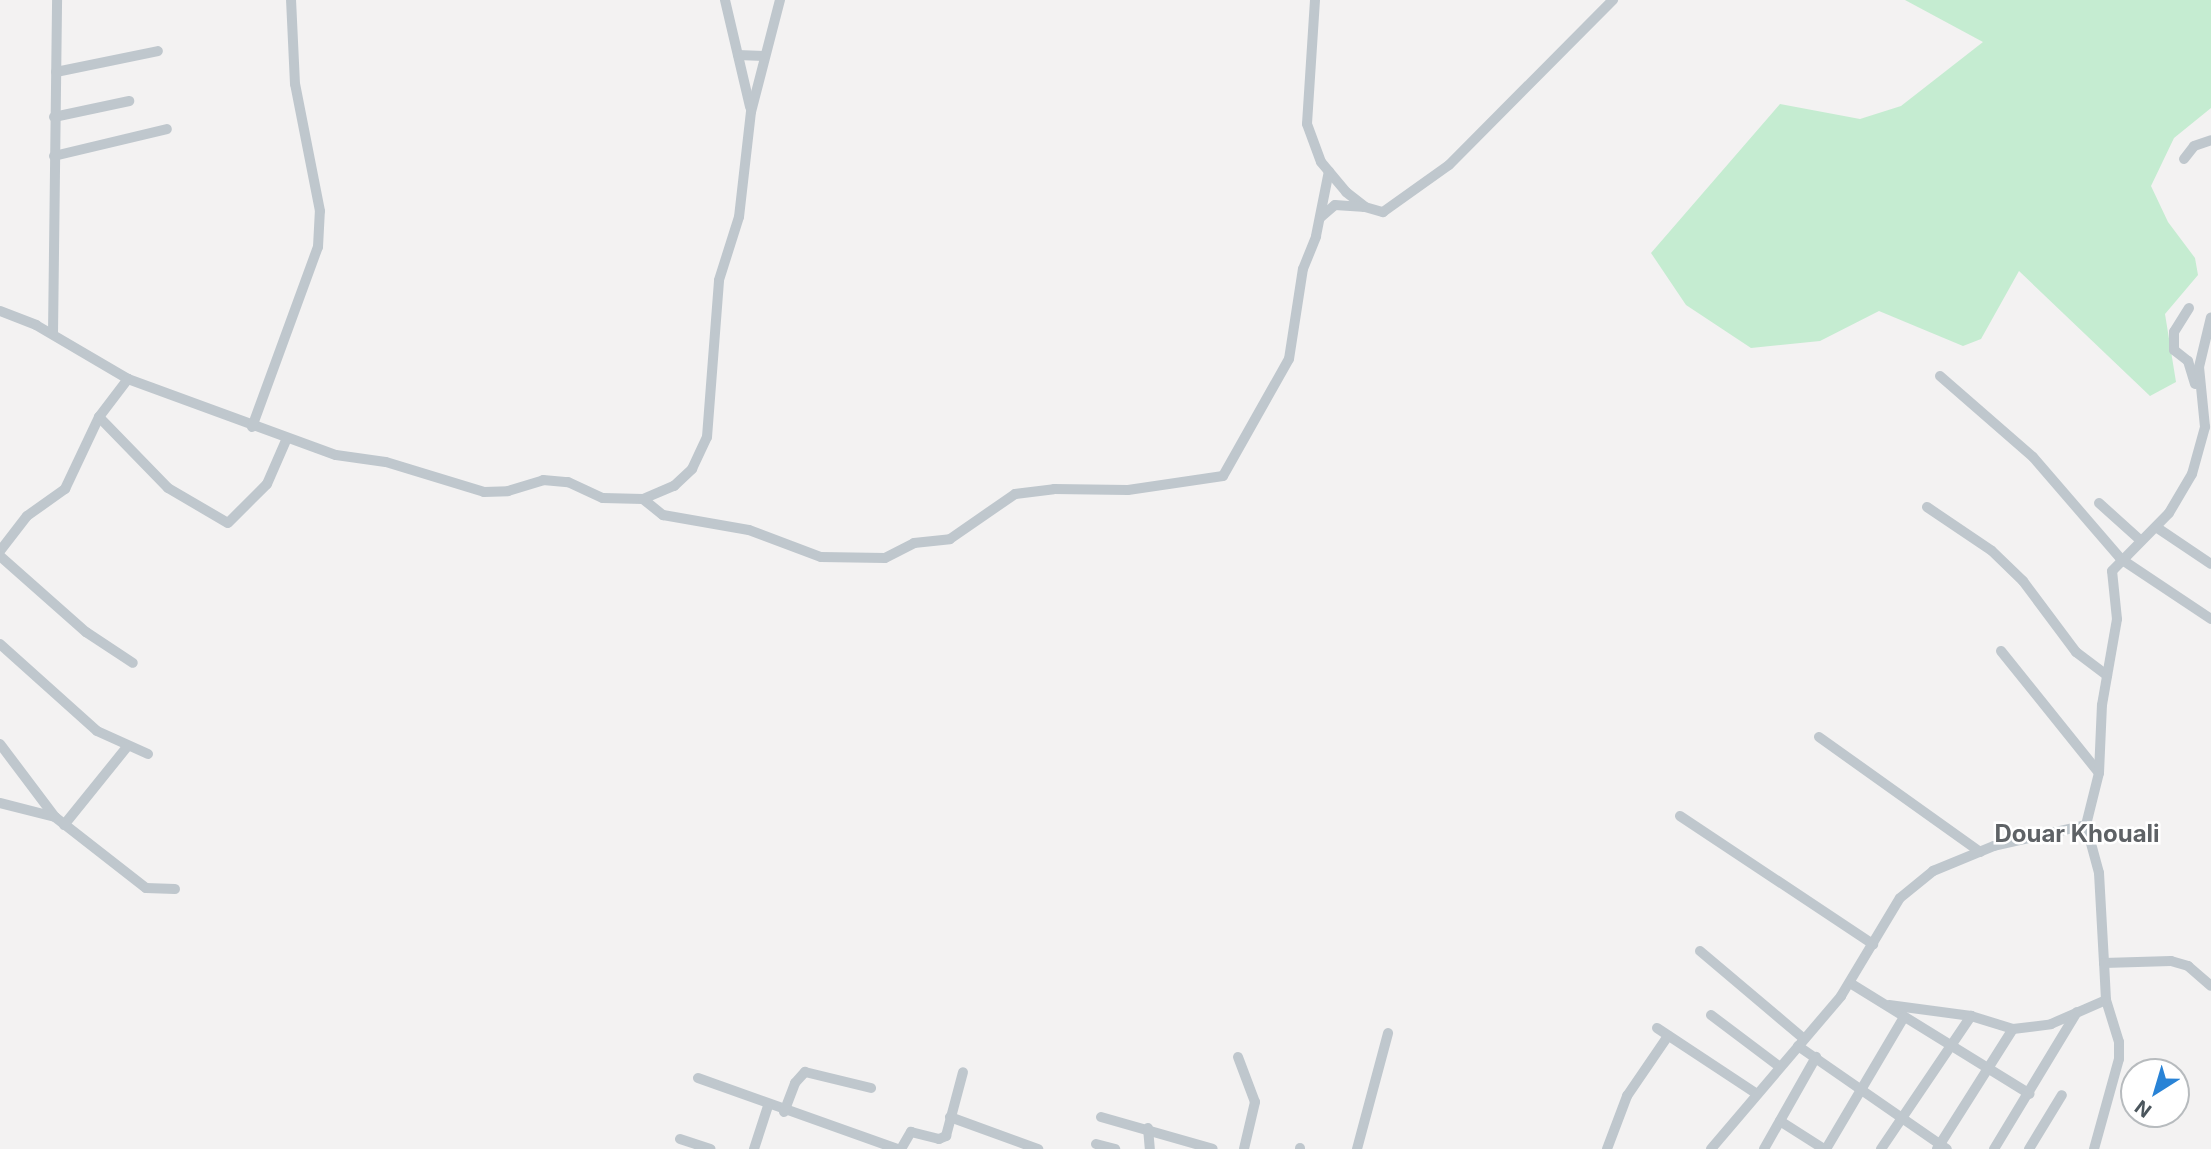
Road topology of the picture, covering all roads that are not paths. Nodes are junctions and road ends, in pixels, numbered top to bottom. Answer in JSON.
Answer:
{"nodes":[{"id":1,"x":57,"y":0,"type":"edge"},
{"id":2,"x":291,"y":0,"type":"edge"},
{"id":3,"x":725,"y":0,"type":"edge"},
{"id":4,"x":780,"y":0,"type":"edge"},
{"id":5,"x":1315,"y":0,"type":"edge"},
{"id":6,"x":1613,"y":0,"type":"edge"},
{"id":7,"x":158,"y":51,"type":"dead end"},
{"id":8,"x":738,"y":55,"type":"junction"},
{"id":9,"x":764,"y":56,"type":"junction"},
{"id":10,"x":56,"y":72,"type":"junction"},
{"id":11,"x":129,"y":102,"type":"dead end"},
{"id":12,"x":751,"y":112,"type":"junction"},
{"id":13,"x":54,"y":117,"type":"junction"},
{"id":14,"x":167,"y":129,"type":"dead end"},
{"id":15,"x":2211,"y":140,"type":"edge"},
{"id":16,"x":54,"y":156,"type":"junction"},
{"id":17,"x":2185,"y":159,"type":"dead end"},
{"id":18,"x":1329,"y":172,"type":"junction"},
{"id":19,"x":1365,"y":207,"type":"junction"},
{"id":20,"x":1321,"y":217,"type":"junction"},
{"id":21,"x":2189,"y":308,"type":"dead end"},
{"id":22,"x":0,"y":311,"type":"edge"},
{"id":23,"x":2211,"y":317,"type":"edge"},
{"id":24,"x":53,"y":334,"type":"junction"},
{"id":25,"x":1940,"y":376,"type":"dead end"},
{"id":26,"x":128,"y":379,"type":"junction"},
{"id":27,"x":2201,"y":391,"type":"junction"},
{"id":28,"x":99,"y":417,"type":"junction"},
{"id":29,"x":252,"y":426,"type":"junction"},
{"id":30,"x":286,"y":438,"type":"junction"},
{"id":31,"x":643,"y":499,"type":"junction"},
{"id":32,"x":2099,"y":503,"type":"dead end"},
{"id":33,"x":1927,"y":507,"type":"dead end"},
{"id":34,"x":2156,"y":527,"type":"junction"},
{"id":35,"x":2139,"y":539,"type":"junction"},
{"id":36,"x":0,"y":554,"type":"edge"},
{"id":37,"x":2122,"y":559,"type":"junction"},
{"id":38,"x":2211,"y":564,"type":"edge"},
{"id":39,"x":2211,"y":619,"type":"edge"},
{"id":40,"x":0,"y":644,"type":"edge"},
{"id":41,"x":2001,"y":651,"type":"dead end"},
{"id":42,"x":133,"y":663,"type":"dead end"},
{"id":43,"x":2107,"y":675,"type":"junction"},
{"id":44,"x":1819,"y":737,"type":"dead end"},
{"id":45,"x":0,"y":744,"type":"edge"},
{"id":46,"x":127,"y":747,"type":"junction"},
{"id":47,"x":148,"y":754,"type":"dead end"},
{"id":48,"x":2099,"y":773,"type":"junction"},
{"id":49,"x":0,"y":803,"type":"edge"},
{"id":50,"x":1680,"y":816,"type":"dead end"},
{"id":51,"x":60,"y":821,"type":"junction"},
{"id":52,"x":2086,"y":825,"type":"junction"},
{"id":53,"x":1980,"y":852,"type":"junction"},
{"id":54,"x":175,"y":889,"type":"dead end"},
{"id":55,"x":1873,"y":944,"type":"junction"},
{"id":56,"x":1700,"y":951,"type":"dead end"},
{"id":57,"x":2104,"y":963,"type":"junction"},
{"id":58,"x":1850,"y":983,"type":"junction"},
{"id":59,"x":2211,"y":986,"type":"edge"},
{"id":60,"x":2106,"y":1000,"type":"junction"},
{"id":61,"x":1885,"y":1005,"type":"junction"},
{"id":62,"x":2077,"y":1012,"type":"junction"},
{"id":63,"x":1711,"y":1015,"type":"dead end"},
{"id":64,"x":1971,"y":1016,"type":"junction"},
{"id":65,"x":1904,"y":1017,"type":"junction"},
{"id":66,"x":1657,"y":1028,"type":"dead end"},
{"id":67,"x":2013,"y":1029,"type":"junction"},
{"id":68,"x":1388,"y":1033,"type":"dead end"},
{"id":69,"x":1668,"y":1036,"type":"junction"},
{"id":70,"x":1801,"y":1042,"type":"junction"},
{"id":71,"x":1953,"y":1045,"type":"junction"},
{"id":72,"x":1238,"y":1057,"type":"dead end"},
{"id":73,"x":1816,"y":1057,"type":"junction"},
{"id":74,"x":1780,"y":1067,"type":"junction"},
{"id":75,"x":1991,"y":1068,"type":"junction"},
{"id":76,"x":962,"y":1072,"type":"dead end"},
{"id":77,"x":698,"y":1078,"type":"dead end"},
{"id":78,"x":871,"y":1088,"type":"dead end"},
{"id":79,"x":1863,"y":1092,"type":"junction"},
{"id":80,"x":1756,"y":1094,"type":"junction"},
{"id":81,"x":2030,"y":1094,"type":"junction"},
{"id":82,"x":2062,"y":1095,"type":"dead end"},
{"id":83,"x":768,"y":1106,"type":"junction"},
{"id":84,"x":784,"y":1112,"type":"junction"},
{"id":85,"x":1101,"y":1116,"type":"dead end"},
{"id":86,"x":950,"y":1117,"type":"junction"},
{"id":87,"x":1902,"y":1118,"type":"junction"},
{"id":88,"x":1780,"y":1121,"type":"junction"},
{"id":89,"x":1148,"y":1128,"type":"junction"},
{"id":90,"x":680,"y":1139,"type":"dead end"},
{"id":91,"x":1096,"y":1144,"type":"dead end"},
{"id":92,"x":1997,"y":1145,"type":"edge"},
{"id":93,"x":1942,"y":1147,"type":"edge"},
{"id":94,"x":710,"y":1149,"type":"edge"},
{"id":95,"x":754,"y":1149,"type":"edge"},
{"id":96,"x":899,"y":1149,"type":"edge"},
{"id":97,"x":1038,"y":1149,"type":"edge"},
{"id":98,"x":1115,"y":1149,"type":"edge"},
{"id":99,"x":1150,"y":1149,"type":"edge"},
{"id":100,"x":1213,"y":1149,"type":"edge"},
{"id":101,"x":1244,"y":1149,"type":"edge"},
{"id":102,"x":1357,"y":1149,"type":"edge"},
{"id":103,"x":1607,"y":1149,"type":"edge"},
{"id":104,"x":1711,"y":1149,"type":"edge"},
{"id":105,"x":1764,"y":1149,"type":"edge"},
{"id":106,"x":1825,"y":1149,"type":"edge"},
{"id":107,"x":1881,"y":1149,"type":"edge"},
{"id":108,"x":2009,"y":1149,"type":"edge"},
{"id":109,"x":2029,"y":1149,"type":"edge"},
{"id":110,"x":2094,"y":1149,"type":"edge"}],
"edges":[{"from":1,"to":10,"type":"street"},
{"from":2,"to":29,"type":"street"},
{"from":3,"to":8,"type":"street"},
{"from":4,"to":9,"type":"street"},
{"from":5,"to":18,"type":"street"},
{"from":6,"to":19,"type":"street"},
{"from":7,"to":10,"type":"street"},
{"from":8,"to":9,"type":"street"},
{"from":8,"to":12,"type":"street"},
{"from":9,"to":12,"type":"street"},
{"from":10,"to":13,"type":"street"},
{"from":11,"to":13,"type":"street"},
{"from":12,"to":31,"type":"street"},
{"from":13,"to":16,"type":"street"},
{"from":14,"to":16,"type":"street"},
{"from":15,"to":17,"type":"street"},
{"from":16,"to":24,"type":"street"},
{"from":18,"to":19,"type":"street"},
{"from":18,"to":20,"type":"street"},
{"from":19,"to":20,"type":"street"},
{"from":20,"to":31,"type":"street"},
{"from":21,"to":27,"type":"street"},
{"from":22,"to":24,"type":"street"},
{"from":23,"to":27,"type":"street"},
{"from":24,"to":26,"type":"street"},
{"from":25,"to":37,"type":"street"},
{"from":26,"to":28,"type":"street"},
{"from":26,"to":29,"type":"street"},
{"from":27,"to":34,"type":"street"},
{"from":28,"to":30,"type":"street"},
{"from":28,"to":36,"type":"street"},
{"from":29,"to":30,"type":"street"},
{"from":30,"to":31,"type":"street"},
{"from":32,"to":35,"type":"street"},
{"from":33,"to":43,"type":"street"},
{"from":34,"to":35,"type":"street"},
{"from":34,"to":38,"type":"street"},
{"from":35,"to":37,"type":"street"},
{"from":36,"to":42,"type":"street"},
{"from":37,"to":39,"type":"street"},
{"from":37,"to":43,"type":"street"},
{"from":40,"to":46,"type":"street"},
{"from":41,"to":48,"type":"street"},
{"from":43,"to":48,"type":"street"},
{"from":44,"to":53,"type":"street"},
{"from":45,"to":51,"type":"street"},
{"from":46,"to":47,"type":"street"},
{"from":46,"to":51,"type":"street"},
{"from":48,"to":52,"type":"street"},
{"from":49,"to":51,"type":"street"},
{"from":50,"to":55,"type":"street"},
{"from":51,"to":54,"type":"street"},
{"from":52,"to":53,"type":"street"},
{"from":52,"to":57,"type":"street"},
{"from":53,"to":55,"type":"street"},
{"from":55,"to":58,"type":"street"},
{"from":56,"to":70,"type":"street"},
{"from":57,"to":59,"type":"street"},
{"from":57,"to":60,"type":"street"},
{"from":58,"to":61,"type":"street"},
{"from":58,"to":70,"type":"street"},
{"from":60,"to":62,"type":"street"},
{"from":60,"to":110,"type":"street"},
{"from":61,"to":64,"type":"street"},
{"from":61,"to":65,"type":"street"},
{"from":62,"to":67,"type":"street"},
{"from":62,"to":81,"type":"street"},
{"from":63,"to":74,"type":"street"},
{"from":64,"to":67,"type":"street"},
{"from":64,"to":71,"type":"street"},
{"from":65,"to":71,"type":"street"},
{"from":65,"to":79,"type":"street"},
{"from":66,"to":69,"type":"street"},
{"from":67,"to":75,"type":"street"},
{"from":68,"to":102,"type":"street"},
{"from":69,"to":80,"type":"street"},
{"from":69,"to":103,"type":"street"},
{"from":70,"to":73,"type":"street"},
{"from":70,"to":74,"type":"street"},
{"from":71,"to":75,"type":"street"},
{"from":71,"to":87,"type":"street"},
{"from":72,"to":101,"type":"street"},
{"from":73,"to":79,"type":"street"},
{"from":73,"to":88,"type":"street"},
{"from":74,"to":80,"type":"street"},
{"from":75,"to":81,"type":"street"},
{"from":75,"to":93,"type":"street"},
{"from":76,"to":86,"type":"street"},
{"from":77,"to":83,"type":"street"},
{"from":78,"to":84,"type":"street"},
{"from":79,"to":87,"type":"street"},
{"from":79,"to":106,"type":"street"},
{"from":80,"to":104,"type":"street"},
{"from":81,"to":92,"type":"street"},
{"from":82,"to":109,"type":"street"},
{"from":83,"to":84,"type":"street"},
{"from":83,"to":95,"type":"street"},
{"from":84,"to":96,"type":"street"},
{"from":85,"to":89,"type":"street"},
{"from":86,"to":96,"type":"street"},
{"from":86,"to":97,"type":"street"},
{"from":87,"to":93,"type":"street"},
{"from":87,"to":107,"type":"street"},
{"from":88,"to":105,"type":"street"},
{"from":88,"to":106,"type":"street"},
{"from":89,"to":99,"type":"street"},
{"from":89,"to":100,"type":"street"},
{"from":90,"to":94,"type":"street"},
{"from":91,"to":98,"type":"street"},
{"from":92,"to":108,"type":"street"}]}
